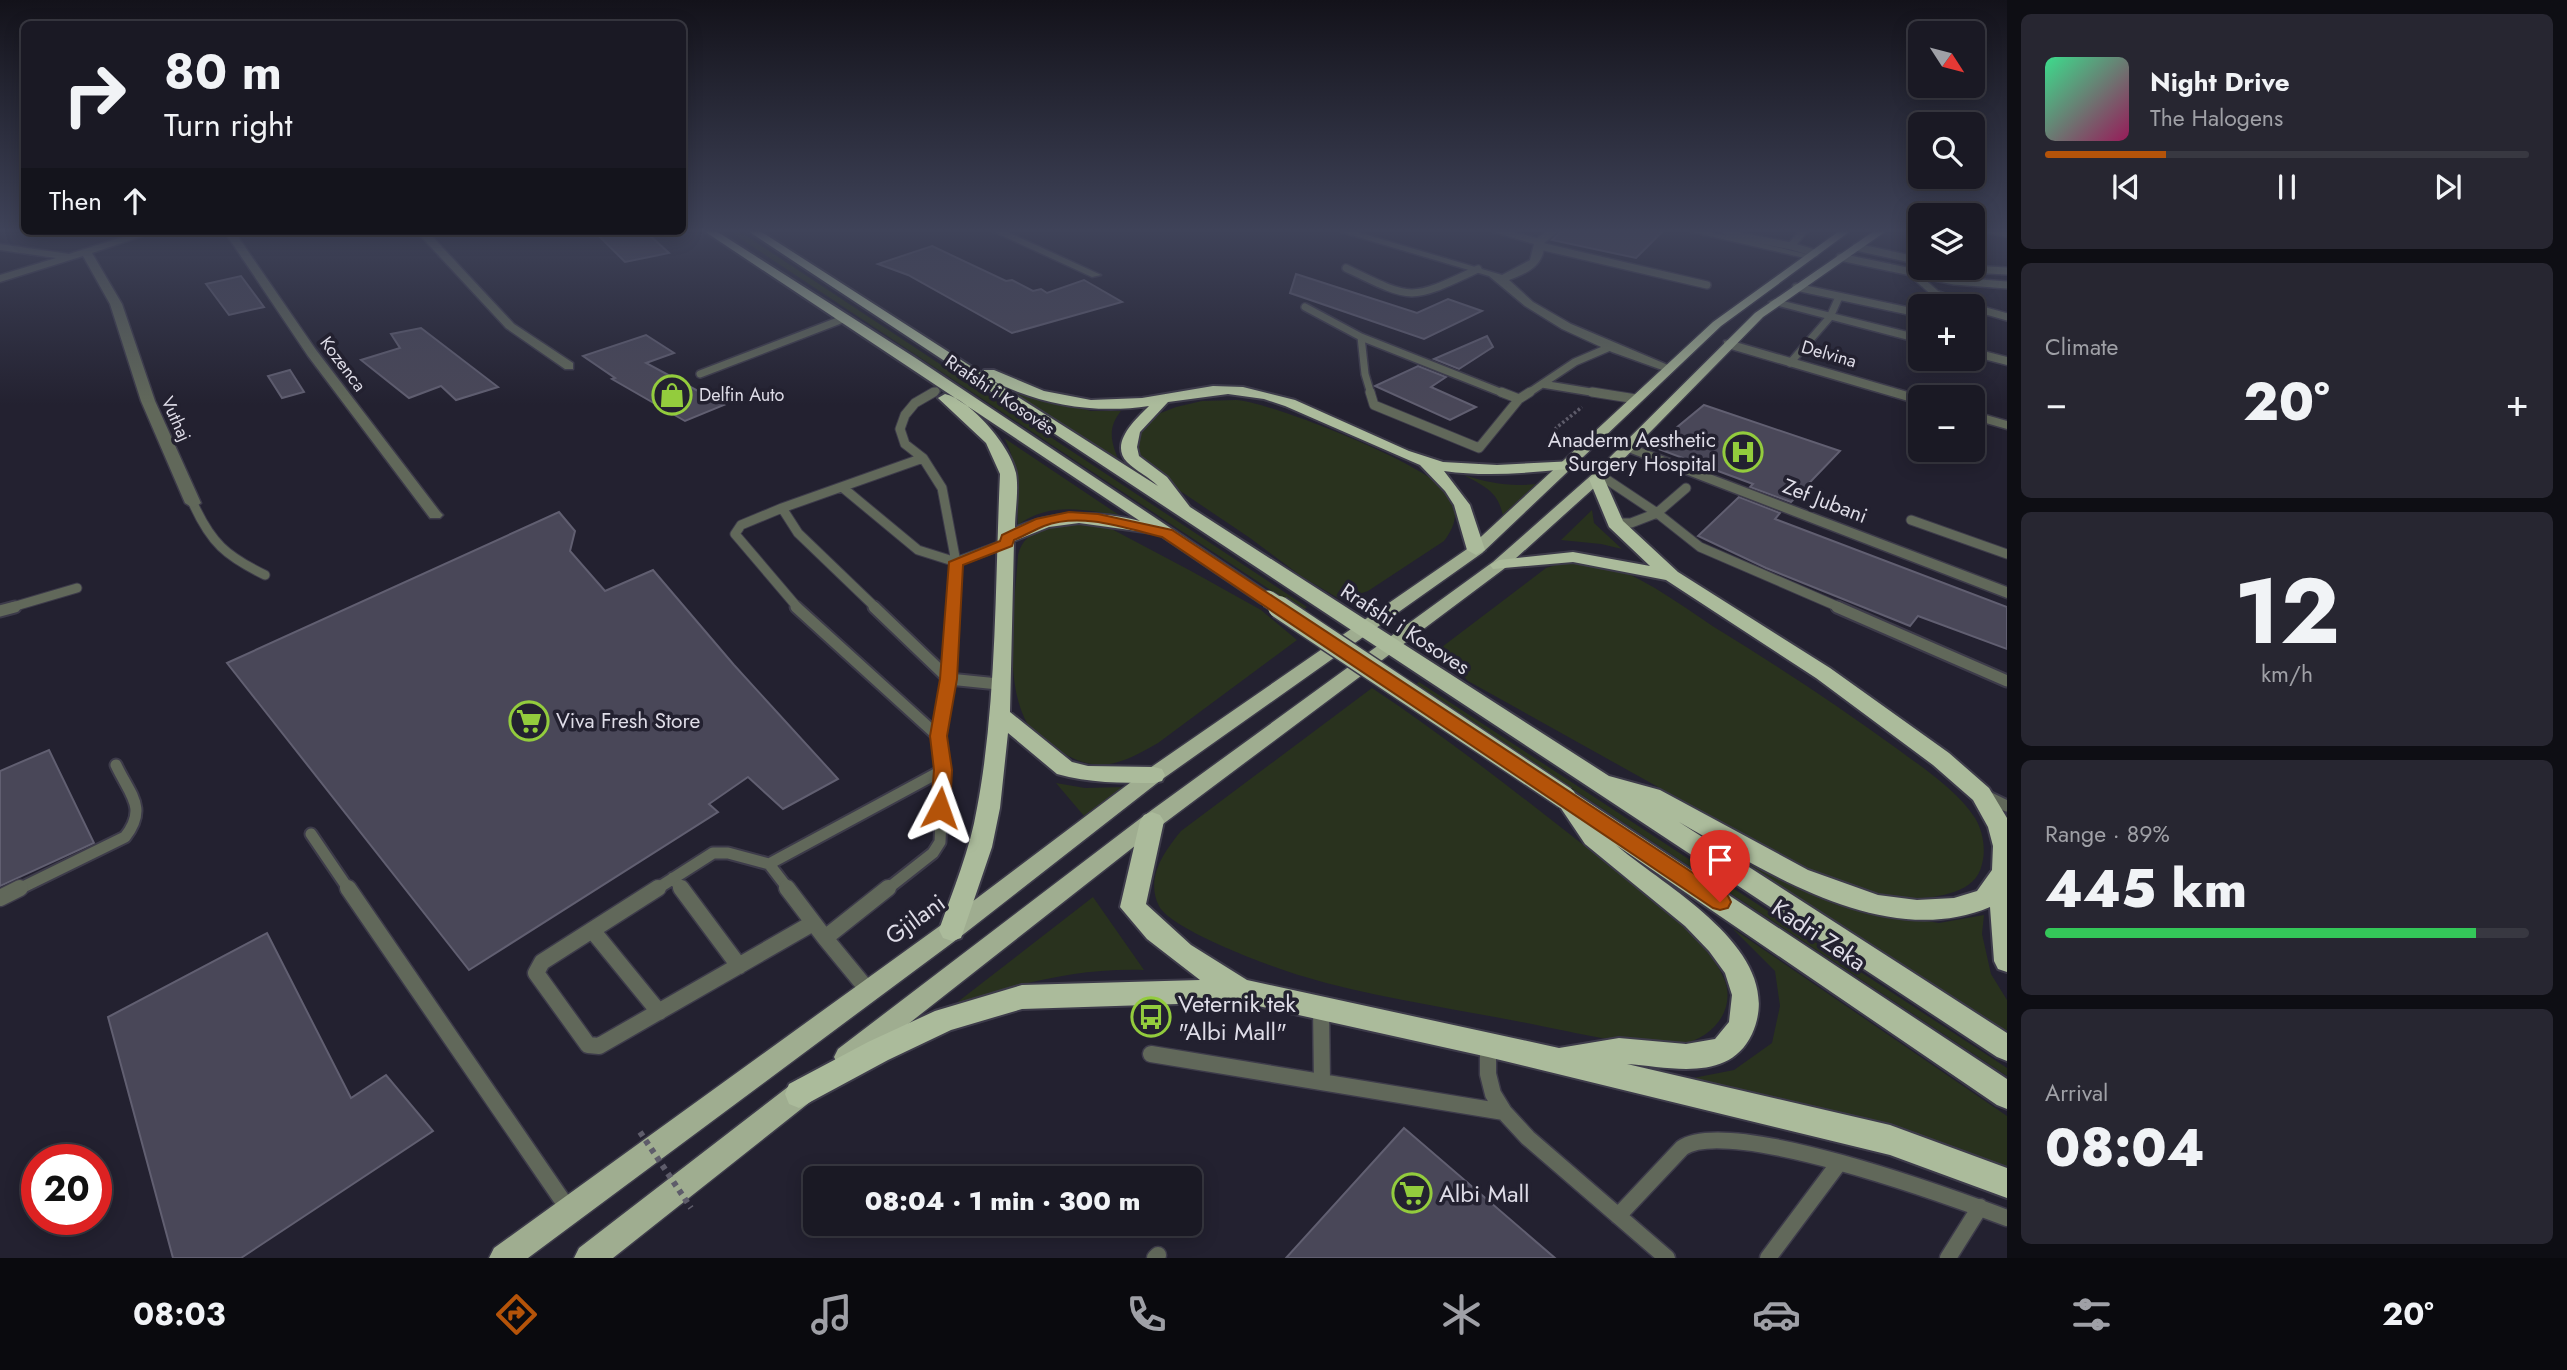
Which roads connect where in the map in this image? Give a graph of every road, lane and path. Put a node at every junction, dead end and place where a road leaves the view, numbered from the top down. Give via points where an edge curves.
1 (107, 288) edge
2 (268, 288) edge
3 (474, 288) edge
4 (795, 288) edge
5 (841, 288) edge
6 (1387, 288) edge
7 (1435, 288) edge
8 (1511, 288) edge
9 (1765, 288) edge
10 (1796, 288) joint
11 (1839, 297) junction
12 (1775, 302) junction
13 (1306, 307) dead end
14 (1908, 311) edge
15 (1985, 311) edge
16 (1830, 317) junction
17 (2007, 317) edge
18 (843, 319) junction
19 (906, 330) junction
20 (865, 334) junction
21 (1908, 336) edge
22 (1361, 337) junction
23 (1728, 344) junction
24 (1610, 347) junction
25 (1985, 355) edge
26 (2007, 360) edge
27 (1790, 363) junction
28 (569, 366) dead end
29 (1669, 368) junction
30 (700, 374) dead end
31 (1542, 384) junction
32 (936, 391) junction
33 (1165, 397) junction
34 (1908, 397) edge
35 (1519, 399) junction
36 (1636, 399) junction
37 (1985, 419) edge
38 (2007, 425) edge
39 (1628, 447) junction
40 (923, 458) junction
41 (1426, 462) junction
42 (1568, 464) junction
43 (1598, 477) junction
44 (842, 487) junction
45 (1686, 488) dead end
46 (193, 503) joint
47 (782, 508) junction
48 (1657, 513) junction
49 (435, 515) dead end
50 (1193, 520) junction
51 (1912, 520) dead end
52 (1615, 523) junction
53 (1167, 533) junction
54 (1007, 541) junction
55 (1476, 550) junction
56 (2007, 554) edge
57 (956, 562) junction
58 (1499, 565) junction
59 (265, 575) dead end
60 (1672, 576) junction
61 (77, 588) dead end
62 (2007, 593) edge
63 (0, 611) edge
64 (1361, 629) junction
65 (1388, 647) junction
66 (949, 679) junction
67 (2007, 681) edge
68 (998, 684) junction
69 (999, 715) junction
70 (939, 736) junction
71 (116, 765) dead end
72 (943, 770) junction
73 (1154, 775) junction
74 (1590, 778) junction
75 (1981, 794) junction
76 (1565, 798) junction
77 (2007, 806) edge
78 (1152, 821) junction
79 (311, 835) dead end
80 (769, 864) junction
81 (2006, 865) edge
82 (673, 878) junction
83 (0, 898) edge
84 (813, 923) junction
85 (592, 930) junction
86 (952, 930) junction
87 (825, 938) junction
88 (2007, 961) edge
89 (739, 966) junction
90 (867, 989) junction
91 (1240, 990) junction
92 (1321, 1006) junction
93 (659, 1012) junction
94 (1488, 1044) junction
95 (2007, 1048) edge
96 (1151, 1054) dead end
97 (1554, 1059) junction
98 (1322, 1082) junction
99 (799, 1094) junction
100 (2007, 1095) edge
101 (1504, 1112) junction
102 (640, 1132) dead end
103 (1839, 1163) junction
104 (2007, 1183) edge
105 (1980, 1207) junction
106 (691, 1208) dead end
107 (569, 1210) junction
108 (1618, 1216) junction
109 (2007, 1218) edge
110 (504, 1258) edge
111 (589, 1258) edge
112 (1667, 1258) edge
113 (1768, 1258) edge
114 (1948, 1258) edge

1 - 46 street, Vuthaj via 148,401
2 - 49 street, Kozenca
3 - 28 street via 510,326
4 - 18 highway, Rrafshi i Kosovës
5 - 19 highway, Rrafshi i Kosovës
6 - 7 lane via 1407,294
8 - 24 street via 1531,306
9 - 29 main road, Gjilani
10 - 11 lane
10 - 12 main road
11 - 14 lane
11 - 16 lane
12 - 16 street
12 - 23 main road
13 - 22 lane
15 - 17 lane
16 - 21 street
16 - 27 lane
18 - 20 highway, Rrafshi i Kosovës
18 - 30 lane
19 - 33 highway via 947,347 1011,385 1043,396 1107,405
19 - 50 highway, Rrafshi i Kosovës
20 - 32 highway via 891,360
20 - 53 highway, Rrafshi i Kosovës
22 - 35 lane
22 - 35 lane via 1374,405 1479,448
23 - 27 street, Delvina
23 - 39 main road
24 - 29 street
24 - 31 lane via 1575,362
25 - 26 street
27 - 34 street, Delvina
29 - 36 main road, Gjilani
31 - 35 lane
31 - 36 lane
32 - 40 lane via 915,403 900,429 905,444
32 - 54 highway via 973,419 1004,458
33 - 41 highway via 1211,390 1263,395
33 - 50 highway via 1133,431 1129,447 1132,458 1173,492
36 - 42 main road, Gjilani
37 - 38 street
39 - 43 main road
39 - 62 street, Zef Jubani
40 - 44 lane
40 - 57 lane via 942,488
41 - 42 highway via 1492,470
41 - 55 highway via 1462,505
42 - 55 main road, Gjilani
43 - 48 lane
43 - 52 highway
43 - 58 main road
44 - 47 lane
44 - 57 lane via 918,550
45 - 48 lane
46 - 59 lane, Vuthaj via 217,547
47 - 66 lane via 798,533
47 - 70 lane via 741,525 735,534 793,604
48 - 52 lane via 1631,523
48 - 67 lane via 1700,547
50 - 64 highway, Rrafshi i Kosoves
51 - 56 lane
52 - 60 highway
53 - 54 highway via 1069,516 1041,522
53 - 76 highway, Rrafshi i Kosovës, bridge
54 - 57 lane
54 - 68 highway
55 - 64 main road, Gjilani
57 - 66 lane
58 - 60 highway via 1573,557
58 - 65 main road
60 - 75 highway via 1823,673
61 - 63 lane
64 - 65 highway, Rrafshi i Kosoves
64 - 73 main road, Gjilani
65 - 74 highway, Rrafshi i Kosoves
65 - 78 main road
66 - 68 lane
66 - 70 lane
68 - 69 highway
69 - 73 highway via 1065,768 1088,774
69 - 86 highway via 986,821
70 - 72 lane
71 - 83 lane via 138,811 125,837
72 - 80 lane
72 - 87 lane via 940,842 933,853
73 - 86 main road, Gjilani
74 - 81 highway via 1654,797 1774,863 1878,904 1928,910 1967,905 1992,893
74 - 95 highway, Kadri Zeka
75 - 77 lane
75 - 81 highway via 2000,825
76 - 97 highway via 1593,838 1658,888 1726,954 1745,985 1747,1002 1740,1031 1720,1051 1696,1057 1625,1051
76 - 100 highway, Kadri Zeka
78 - 91 highway via 1133,907 1154,932 1195,964
78 - 99 main road
79 - 107 lane
80 - 82 lane via 713,853
80 - 84 lane
81 - 88 highway via 2002,920
82 - 85 lane
82 - 89 lane
84 - 87 lane
84 - 89 lane
85 - 93 lane
85 - 93 lane via 542,962 536,973 588,1045 599,1046
86 - 90 main road, Gjilani
87 - 90 lane
89 - 93 lane
90 - 107 main road, Gjilani
91 - 92 highway
91 - 99 highway via 1022,997 945,1020
92 - 94 highway
92 - 98 lane
94 - 97 highway
94 - 101 lane via 1488,1074
96 - 98 lane
97 - 104 highway via 1890,1140
98 - 101 lane
99 - 111 main road
101 - 108 lane
102 - 106 path, bridge
103 - 105 lane
103 - 108 lane via 1732,1139 1704,1138 1686,1144
103 - 113 lane
105 - 109 lane
105 - 114 lane
107 - 110 main road, Gjilani
108 - 112 lane

